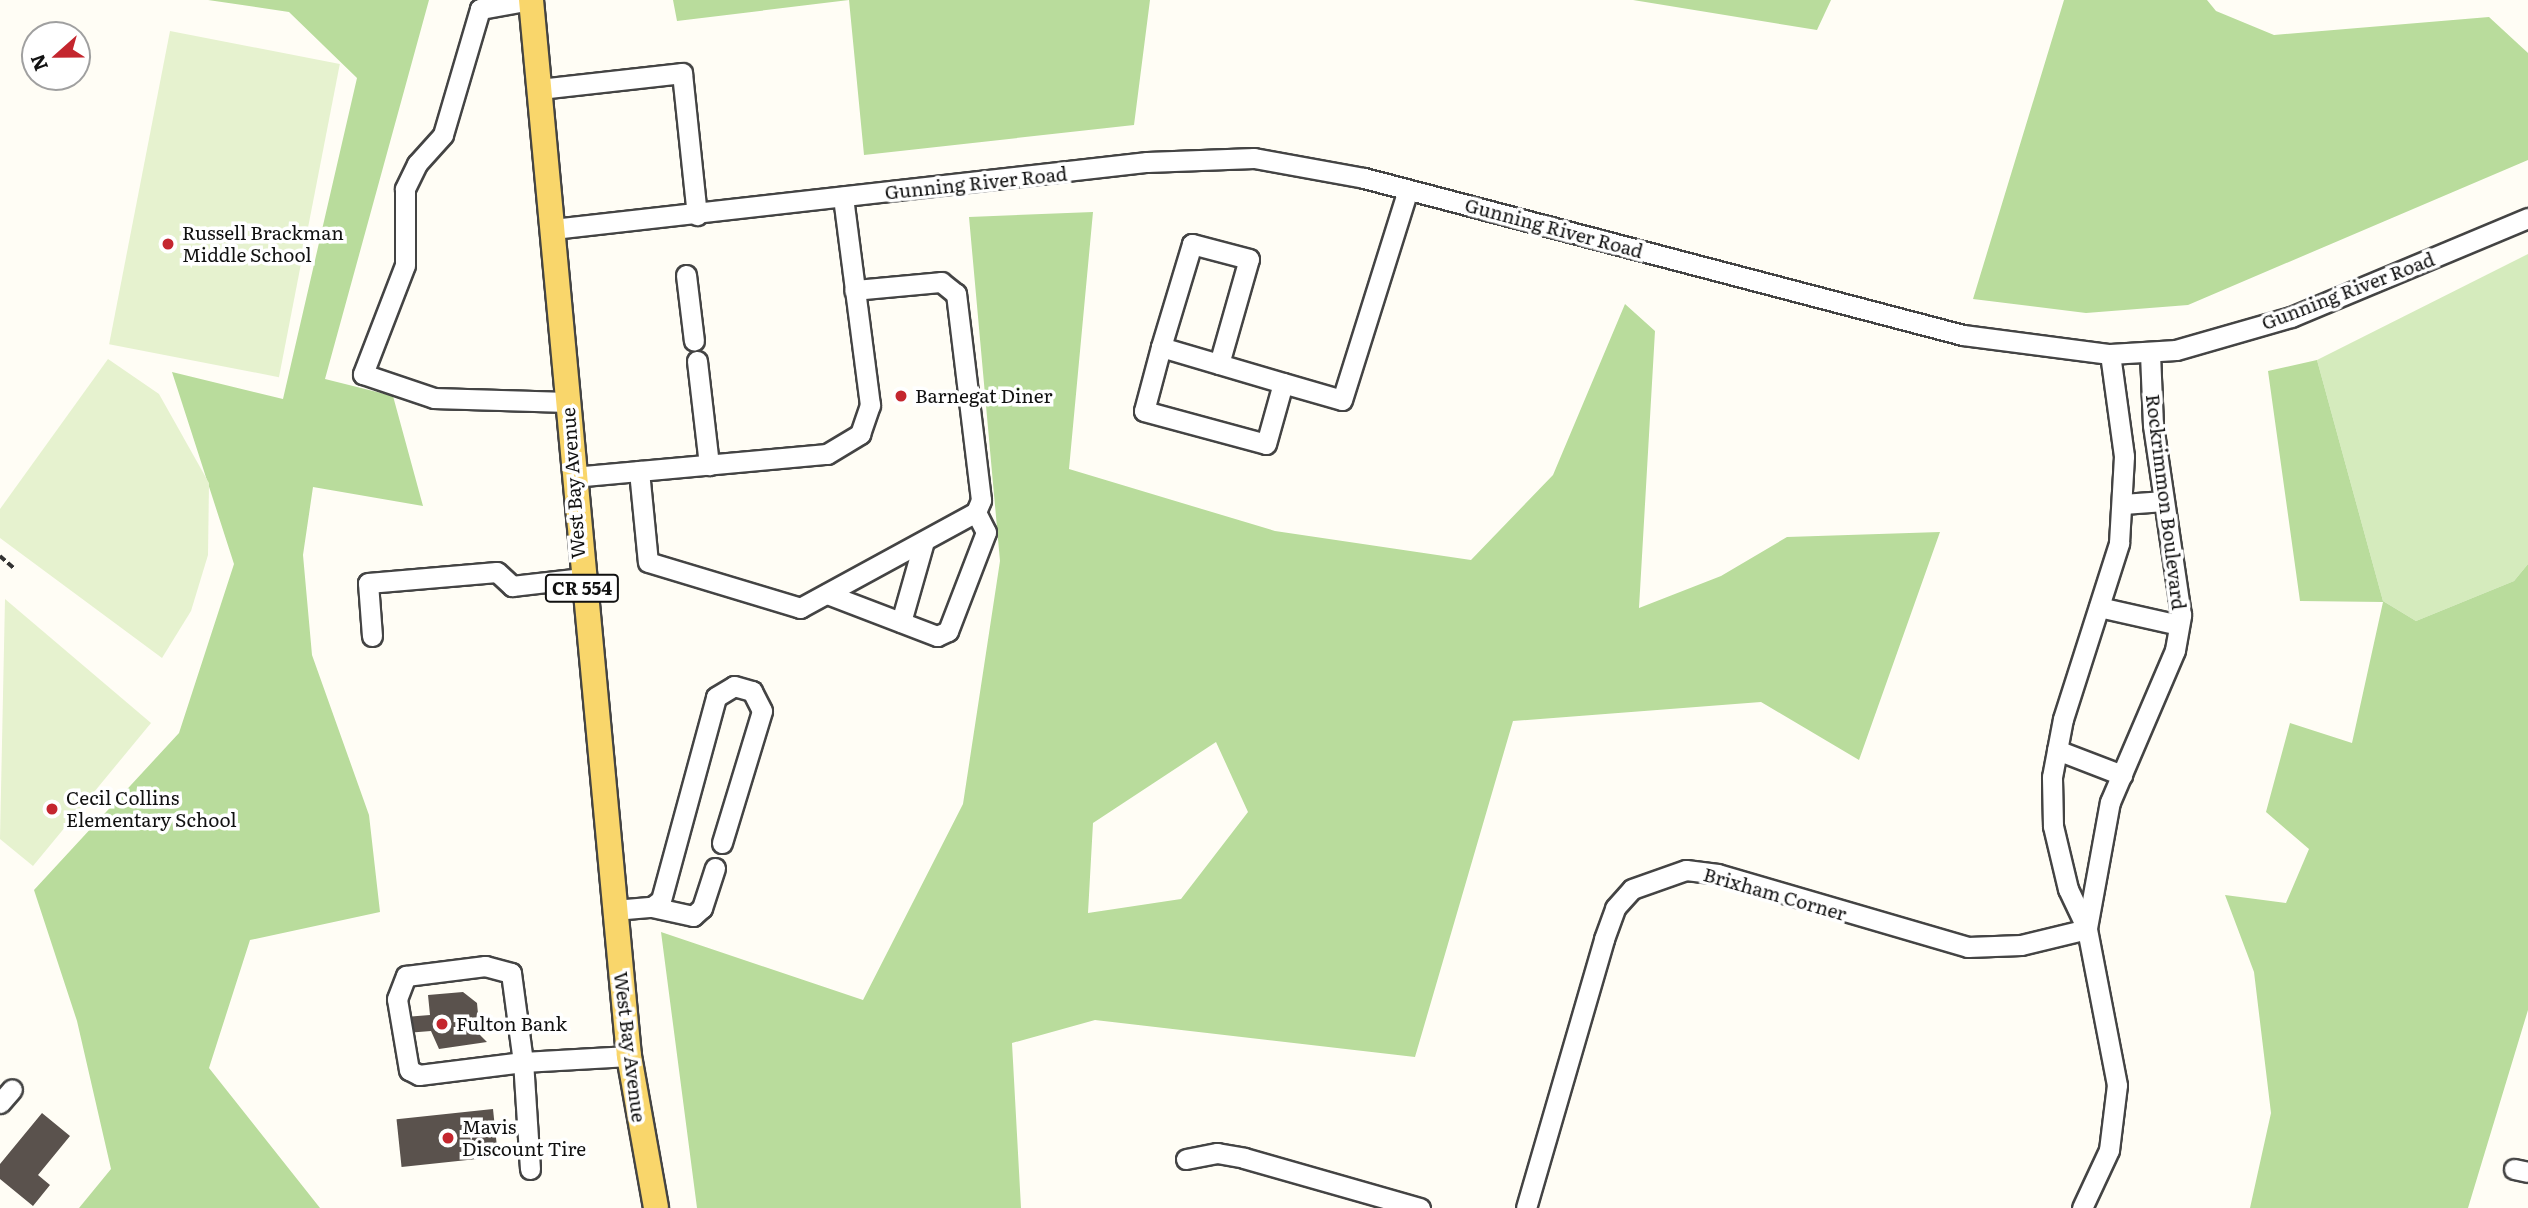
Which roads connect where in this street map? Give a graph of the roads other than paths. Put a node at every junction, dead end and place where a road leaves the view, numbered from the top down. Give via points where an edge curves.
1 (531, 0) edge
2 (540, 89) junction
3 (1408, 190) junction
4 (843, 197) junction
5 (697, 215) junction
6 (2528, 218) edge
7 (554, 229) junction
8 (686, 275) dead end
9 (854, 290) junction
10 (1161, 347) junction
11 (2150, 352) junction
12 (2110, 354) junction
13 (1220, 364) junction
14 (1283, 383) junction
15 (567, 402) junction
16 (709, 465) junction
17 (639, 471) junction
18 (573, 477) junction
19 (2164, 501) junction
20 (2123, 504) junction
21 (976, 512) junction
22 (924, 541) junction
23 (581, 578) junction
24 (827, 594) junction
25 (2099, 607) junction
26 (901, 622) junction
27 (2179, 625) junction
28 (372, 636) dead end
29 (2057, 750) junction
30 (2122, 775) junction
31 (722, 843) dead end
32 (715, 868) dead end
33 (652, 907) junction
34 (614, 910) junction
35 (2087, 929) junction
36 (629, 1056) junction
37 (523, 1062) junction
38 (1186, 1159) dead end
39 (530, 1169) dead end
40 (648, 1173) junction
41 (645, 1208) edge
42 (656, 1208) edge
43 (1420, 1208) edge
44 (1526, 1208) edge
45 (2082, 1208) edge

1 - 2 main road, West Bay Avenue / CR 554
1 - 15 street via 480,9 443,135 417,164 405,189 405,265 363,374 434,398
2 - 5 street via 682,73
2 - 7 main road, West Bay Avenue / CR 554
3 - 4 street, Gunning River Road via 1284,161 1211,157
3 - 12 street, Gunning River Road via 1963,335
3 - 14 street via 1342,400
4 - 5 street, Gunning River Road
4 - 9 street
5 - 7 street, Gunning River Road
6 - 11 street, Gunning River Road via 2291,317
7 - 15 main road, West Bay Avenue / CR 554
8 - 16 street
9 - 16 street via 870,405 859,434 827,454
9 - 21 street via 941,282 957,294 981,500
10 - 13 street
10 - 13 street via 1192,244 1249,259
10 - 14 street via 1144,411 1266,444
11 - 12 street, Gunning River Road
11 - 19 street, Rockrimmon Boulevard
12 - 20 street, Rockrimmon Boulevard via 2124,457
13 - 14 street
15 - 18 main road, West Bay Avenue / CR 554
16 - 17 street
17 - 18 street
17 - 24 street via 648,562 800,608
18 - 23 main road, West Bay Avenue / CR 554
19 - 20 street
19 - 27 street, Rockrimmon Boulevard
20 - 25 street, Rockrimmon Boulevard
21 - 22 street
21 - 26 street via 986,532 948,631 937,636
22 - 24 street
22 - 26 street
23 - 28 street via 512,586 497,572 368,583
23 - 34 main road, West Bay Avenue / CR 554
24 - 26 street
25 - 27 street
25 - 29 street, Rockrimmon Boulevard
27 - 30 street, Rockrimmon Boulevard via 2175,650
29 - 30 street
29 - 35 street, Rockrimmon Boulevard via 2053,826 2068,889
30 - 35 street, Rockrimmon Boulevard via 2095,858
31 - 33 street via 762,710 752,691 734,686 716,697 664,890
32 - 33 street via 702,908 693,916
33 - 34 street
34 - 36 main road, West Bay Avenue / CR 554
35 - 44 street, Brixham Corner via 2021,944 1968,947 1718,874 1686,870 1632,889 1615,908 1604,939
35 - 45 street, Rockrimmon Boulevard via 2117,1085 2109,1150
36 - 37 street
36 - 40 main road, West Bay Avenue / CR 554
37 - 37 street via 516,983 504,969 406,976 397,999 402,1058 419,1075
37 - 39 street
38 - 43 street via 1217,1153 1244,1158
40 - 41 main road, West Bay Avenue / CR 554
40 - 42 main road, West Bay Avenue / CR 554

